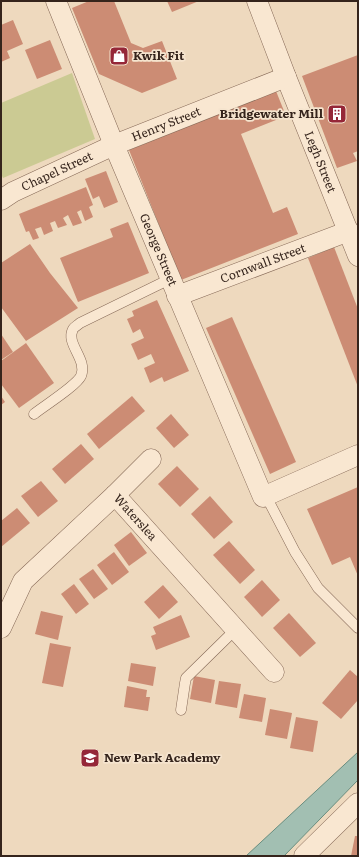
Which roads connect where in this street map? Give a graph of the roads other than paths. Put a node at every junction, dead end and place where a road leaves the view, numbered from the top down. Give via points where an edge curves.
1 (56, 1) edge
2 (257, 1) edge
3 (286, 77) junction
4 (114, 145) junction
5 (1, 200) edge
6 (349, 232) junction
7 (358, 256) edge
8 (174, 288) junction
9 (34, 414) dead end
10 (358, 455) edge
11 (151, 459) dead end
12 (115, 495) junction
13 (264, 497) junction
14 (1, 628) edge
15 (358, 628) edge
16 (236, 629) junction
17 (274, 672) dead end
18 (181, 710) dead end
19 (358, 803) edge
20 (304, 856) edge

1 - 4 street, George Street
2 - 3 street, Legh Street
3 - 4 street, Henry Street
3 - 6 street, Legh Street
4 - 5 street, Chapel Street
4 - 8 street, George Street
6 - 7 street, Legh Street
6 - 8 street, Cornwall Street
8 - 9 lane via 80,323 73,328 73,344 82,363 80,378
8 - 13 street, George Street
10 - 13 street
11 - 12 street
12 - 14 street, Waterslea via 23,581
12 - 16 street, Waterslea
13 - 15 lane via 318,588
16 - 17 street, Waterslea
16 - 18 lane via 186,678
19 - 20 street

